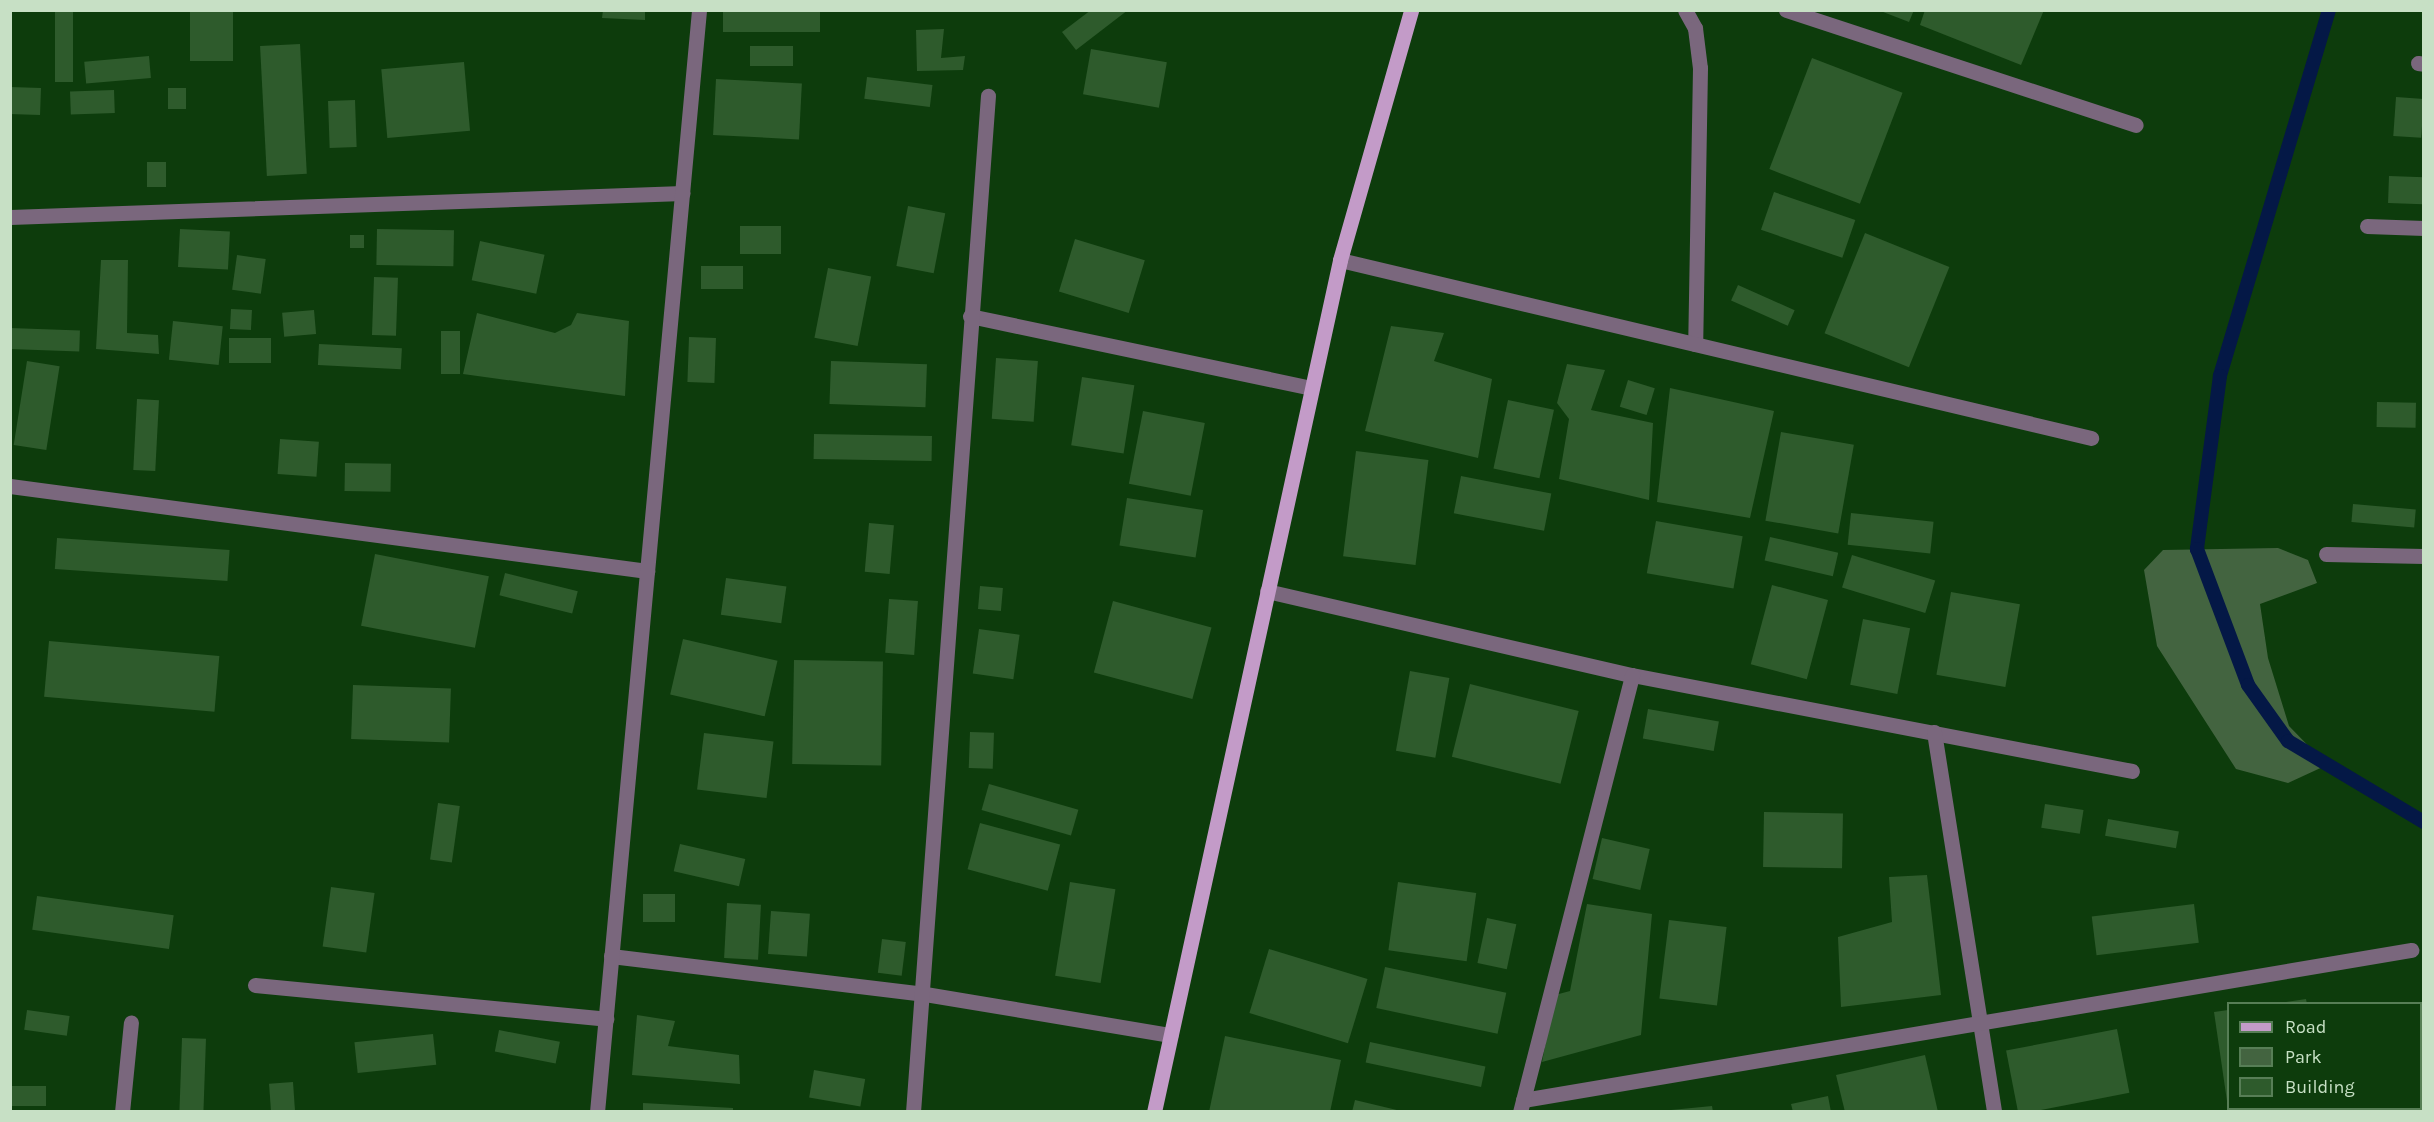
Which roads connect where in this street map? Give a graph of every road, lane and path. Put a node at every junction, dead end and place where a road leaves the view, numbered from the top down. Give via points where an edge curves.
1 (699, 10) edge
2 (1411, 10) edge
3 (1685, 10) edge
4 (1786, 10) edge
5 (988, 96) dead end
6 (2136, 125) dead end
7 (683, 193) junction
8 (10, 216) edge
9 (2367, 226) dead end
10 (2424, 228) edge
11 (1340, 260) junction
12 (970, 316) junction
13 (1695, 344) junction
14 (1312, 388) junction
15 (2091, 438) dead end
16 (10, 486) edge
17 (2326, 554) dead end
18 (2424, 556) edge
19 (647, 571) junction
20 (1267, 591) junction
21 (1632, 675) junction
22 (1934, 732) junction
23 (2132, 771) dead end
24 (2410, 951) dead end
25 (611, 956) junction
26 (255, 985) dead end
27 (925, 994) junction
28 (606, 1019) junction
29 (131, 1022) dead end
30 (1980, 1027) junction
31 (1171, 1035) junction
32 (1522, 1106) edge
33 (122, 1112) edge
34 (597, 1112) edge
35 (913, 1112) edge
36 (1154, 1112) edge
37 (1994, 1112) edge

1 - 7 street
2 - 11 main road
3 - 13 street via 1695,28 1700,68
4 - 6 street
5 - 12 street
7 - 8 street
7 - 19 street
9 - 10 street
11 - 13 street
11 - 14 main road
12 - 14 street
12 - 27 street
13 - 15 street
14 - 20 main road
16 - 19 street
17 - 18 street
19 - 25 street
20 - 21 street
20 - 31 main road
21 - 22 street
21 - 32 street
22 - 23 street
22 - 30 street
24 - 30 street
25 - 27 street
25 - 28 street
26 - 28 street
27 - 31 street
27 - 35 street
28 - 34 street
29 - 33 street
30 - 32 street
30 - 37 street
31 - 36 main road

